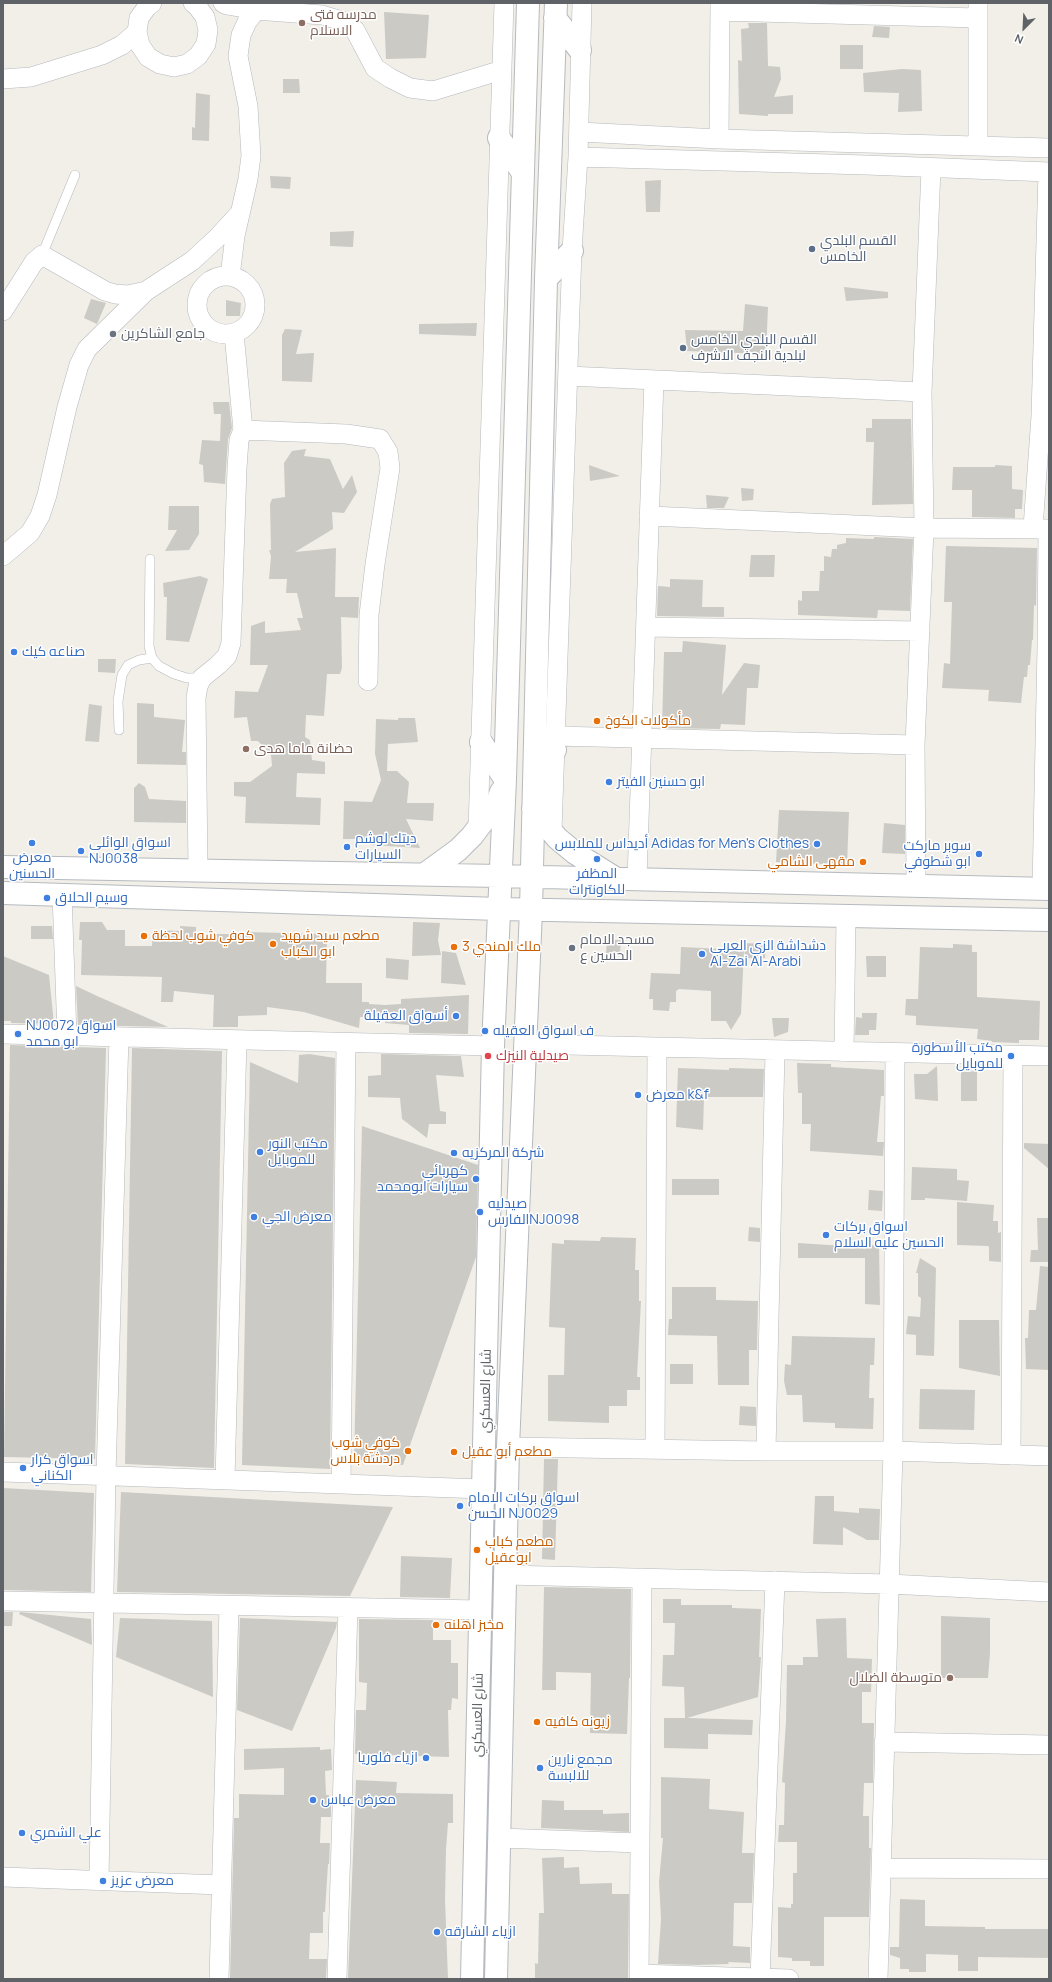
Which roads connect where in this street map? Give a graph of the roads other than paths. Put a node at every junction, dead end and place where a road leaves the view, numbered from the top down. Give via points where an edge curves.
1 (152, 3) edge
2 (222, 3) edge
3 (504, 3) edge
4 (528, 3) edge
5 (582, 3) edge
6 (200, 6) edge
7 (720, 7) edge
8 (256, 10) junction
9 (556, 10) edge
10 (978, 11) edge
11 (137, 32) junction
12 (580, 50) junction
13 (502, 70) junction
14 (3, 78) edge
15 (579, 132) junction
16 (499, 138) junction
17 (719, 139) junction
18 (978, 146) junction
19 (1049, 148) edge
20 (578, 156) junction
21 (931, 168) junction
22 (1048, 172) edge
23 (523, 173) junction
24 (75, 175) dead end
25 (240, 213) junction
26 (572, 251) junction
27 (42, 255) junction
28 (230, 276) junction
29 (546, 279) junction
30 (1047, 290) edge
31 (146, 291) junction
32 (3, 312) edge
33 (234, 333) junction
34 (568, 376) junction
35 (654, 380) junction
36 (922, 392) junction
37 (1045, 416) edge
38 (243, 430) junction
39 (649, 516) junction
40 (924, 528) junction
41 (1043, 529) edge
42 (3, 556) edge
43 (150, 559) dead end
44 (646, 627) junction
45 (920, 631) junction
46 (1048, 647) edge
47 (152, 658) junction
48 (202, 678) junction
49 (368, 681) dead end
50 (119, 730) dead end
51 (642, 738) junction
52 (481, 742) junction
53 (555, 743) junction
54 (915, 745) junction
55 (1047, 755) edge
56 (504, 782) junction
57 (534, 785) junction
58 (533, 809) junction
59 (478, 829) junction
60 (552, 832) junction
61 (3, 867) edge
62 (198, 871) junction
63 (425, 874) junction
64 (500, 876) junction
65 (532, 877) junction
66 (616, 879) junction
67 (637, 879) junction
68 (916, 885) junction
69 (1045, 889) edge
70 (3, 893) edge
71 (62, 894) junction
72 (499, 909) junction
73 (531, 910) junction
74 (846, 917) junction
75 (1049, 920) edge
76 (3, 1034) edge
77 (66, 1036) junction
78 (119, 1037) junction
79 (237, 1040) junction
80 (346, 1043) junction
81 (524, 1044) junction
82 (493, 1046) junction
83 (657, 1048) junction
84 (775, 1051) junction
85 (844, 1052) junction
86 (895, 1053) junction
87 (1013, 1056) junction
88 (1049, 1056) edge
89 (508, 1447) junction
90 (655, 1450) junction
91 (766, 1451) junction
92 (893, 1451) junction
93 (1011, 1455) junction
94 (1049, 1456) edge
95 (3, 1472) edge
96 (106, 1475) junction
97 (225, 1479) junction
98 (341, 1483) junction
99 (483, 1488) junction
100 (505, 1575) junction
101 (642, 1578) junction
102 (775, 1581) junction
103 (889, 1584) junction
104 (1049, 1592) edge
105 (3, 1601) edge
106 (105, 1603) junction
107 (230, 1606) junction
108 (348, 1607) junction
109 (480, 1610) junction
110 (884, 1742) junction
111 (1049, 1745) edge
112 (499, 1838) junction
113 (640, 1843) junction
114 (881, 1868) junction
115 (1049, 1869) edge
116 (474, 1871) junction
117 (498, 1875) junction
118 (3, 1877) edge
119 (99, 1881) junction
120 (222, 1885) junction
121 (473, 1913) junction
122 (497, 1914) junction
123 (640, 1977) edge
124 (760, 1978) edge
125 (219, 1979) edge
126 (337, 1979) edge
127 (472, 1979) edge
128 (496, 1979) edge
129 (788, 1979) edge
130 (878, 1979) edge

1 - 11 street via 139,18
2 - 8 street
3 - 13 street
4 - 23 main road, شارع العسكري
5 - 12 street
6 - 11 street via 208,30 206,44 198,56 187,64 174,67 160,64 148,57 140,45
7 - 10 street
7 - 17 street
8 - 13 street via 322,15 342,21 355,30 375,68 410,88 433,91
8 - 25 street via 246,22 238,56 248,106 251,156
9 - 12 main road
9 - 29 main road, شارع العسكري
10 - 18 street
11 - 14 street via 102,55 31,77
12 - 15 street
13 - 16 street
15 - 17 street
15 - 20 street
16 - 23 main road
16 - 52 street
17 - 18 street
18 - 19 street
20 - 21 street
20 - 26 street
21 - 22 street
21 - 36 street
22 - 30 street
23 - 56 main road, شارع العسكري
24 - 27 lane
25 - 28 street
25 - 31 street via 192,261
26 - 29 main road
26 - 34 street
27 - 31 street via 105,291 128,295
27 - 32 street via 34,262
28 - 33 street via 241,280 250,288 255,309 244,328
28 - 33 street via 219,277 209,282 202,290 198,312 203,322 212,330 222,334
29 - 57 main road, شارع العسكري
30 - 37 street
31 - 42 street via 86,349 69,400 40,516 30,533
33 - 38 street
34 - 35 street
34 - 53 street
35 - 36 street
35 - 39 street
36 - 40 street
37 - 41 street
38 - 48 street via 239,440 237,468 231,643 227,656
38 - 49 street via 346,434 380,439 388,452 390,468 370,615
39 - 40 street
39 - 44 street
40 - 41 street
40 - 45 street
41 - 46 street
43 - 47 lane via 149,646
44 - 45 street
44 - 51 street
45 - 54 street
46 - 55 street
47 - 48 lane via 159,666 174,674 187,678
47 - 50 lane via 128,665 122,675 118,701
48 - 62 street via 196,698
51 - 53 street
51 - 54 street
51 - 67 street
52 - 56 main road
52 - 59 street
53 - 57 main road
53 - 60 street
54 - 68 street
55 - 69 street
56 - 59 main road via 497,803
56 - 64 main road, شارع العسكري
57 - 58 main road, شارع العسكري
58 - 60 main road
58 - 65 main road, شارع العسكري
59 - 63 main road via 458,850
60 - 66 main road via 576,854
61 - 62 main road
62 - 63 main road
63 - 64 main road
64 - 65 main road
64 - 72 main road, شارع العسكري
65 - 66 main road
65 - 73 main road, شارع العسكري
66 - 67 main road
67 - 68 main road
68 - 69 main road
70 - 71 main road
71 - 72 main road
71 - 77 street
72 - 73 main road
72 - 82 main road, شارع العسكري
73 - 74 main road
73 - 81 main road, شارع العسكري
74 - 75 main road
74 - 85 street
76 - 77 street
77 - 78 street
78 - 79 street
78 - 96 street
79 - 80 street
79 - 97 street
80 - 82 street
80 - 98 street
81 - 83 street
81 - 89 main road, شارع العسكري
82 - 99 main road, شارع العسكري
83 - 84 street
83 - 90 street
84 - 85 street
84 - 91 street
85 - 86 street
86 - 87 street
86 - 92 street
87 - 88 street
87 - 93 street
89 - 90 street
89 - 100 main road, شارع العسكري
90 - 91 street
91 - 92 street
92 - 93 street
92 - 103 street
93 - 94 street
95 - 96 street
96 - 97 street
96 - 106 street
97 - 98 street
98 - 99 street
99 - 109 main road, شارع العسكري
100 - 101 street
100 - 112 main road, شارع العسكري
101 - 102 street
101 - 113 street
102 - 103 street
102 - 124 street
103 - 104 street
103 - 110 street
105 - 106 street
106 - 107 street
106 - 119 street
107 - 108 street
107 - 120 street
108 - 109 street
108 - 126 street
109 - 116 main road, شارع العسكري
110 - 111 street
110 - 114 street
112 - 113 street
112 - 117 main road, شارع العسكري
113 - 123 street
114 - 115 street
114 - 130 street
116 - 117 main road via 489,1879
116 - 121 main road, شارع العسكري
117 - 122 main road, شارع العسكري
118 - 119 street
119 - 120 street
120 - 125 street
121 - 122 main road via 488,1909
121 - 127 main road, شارع العسكري
122 - 128 main road, شارع العسكري
123 - 124 street
124 - 129 street

